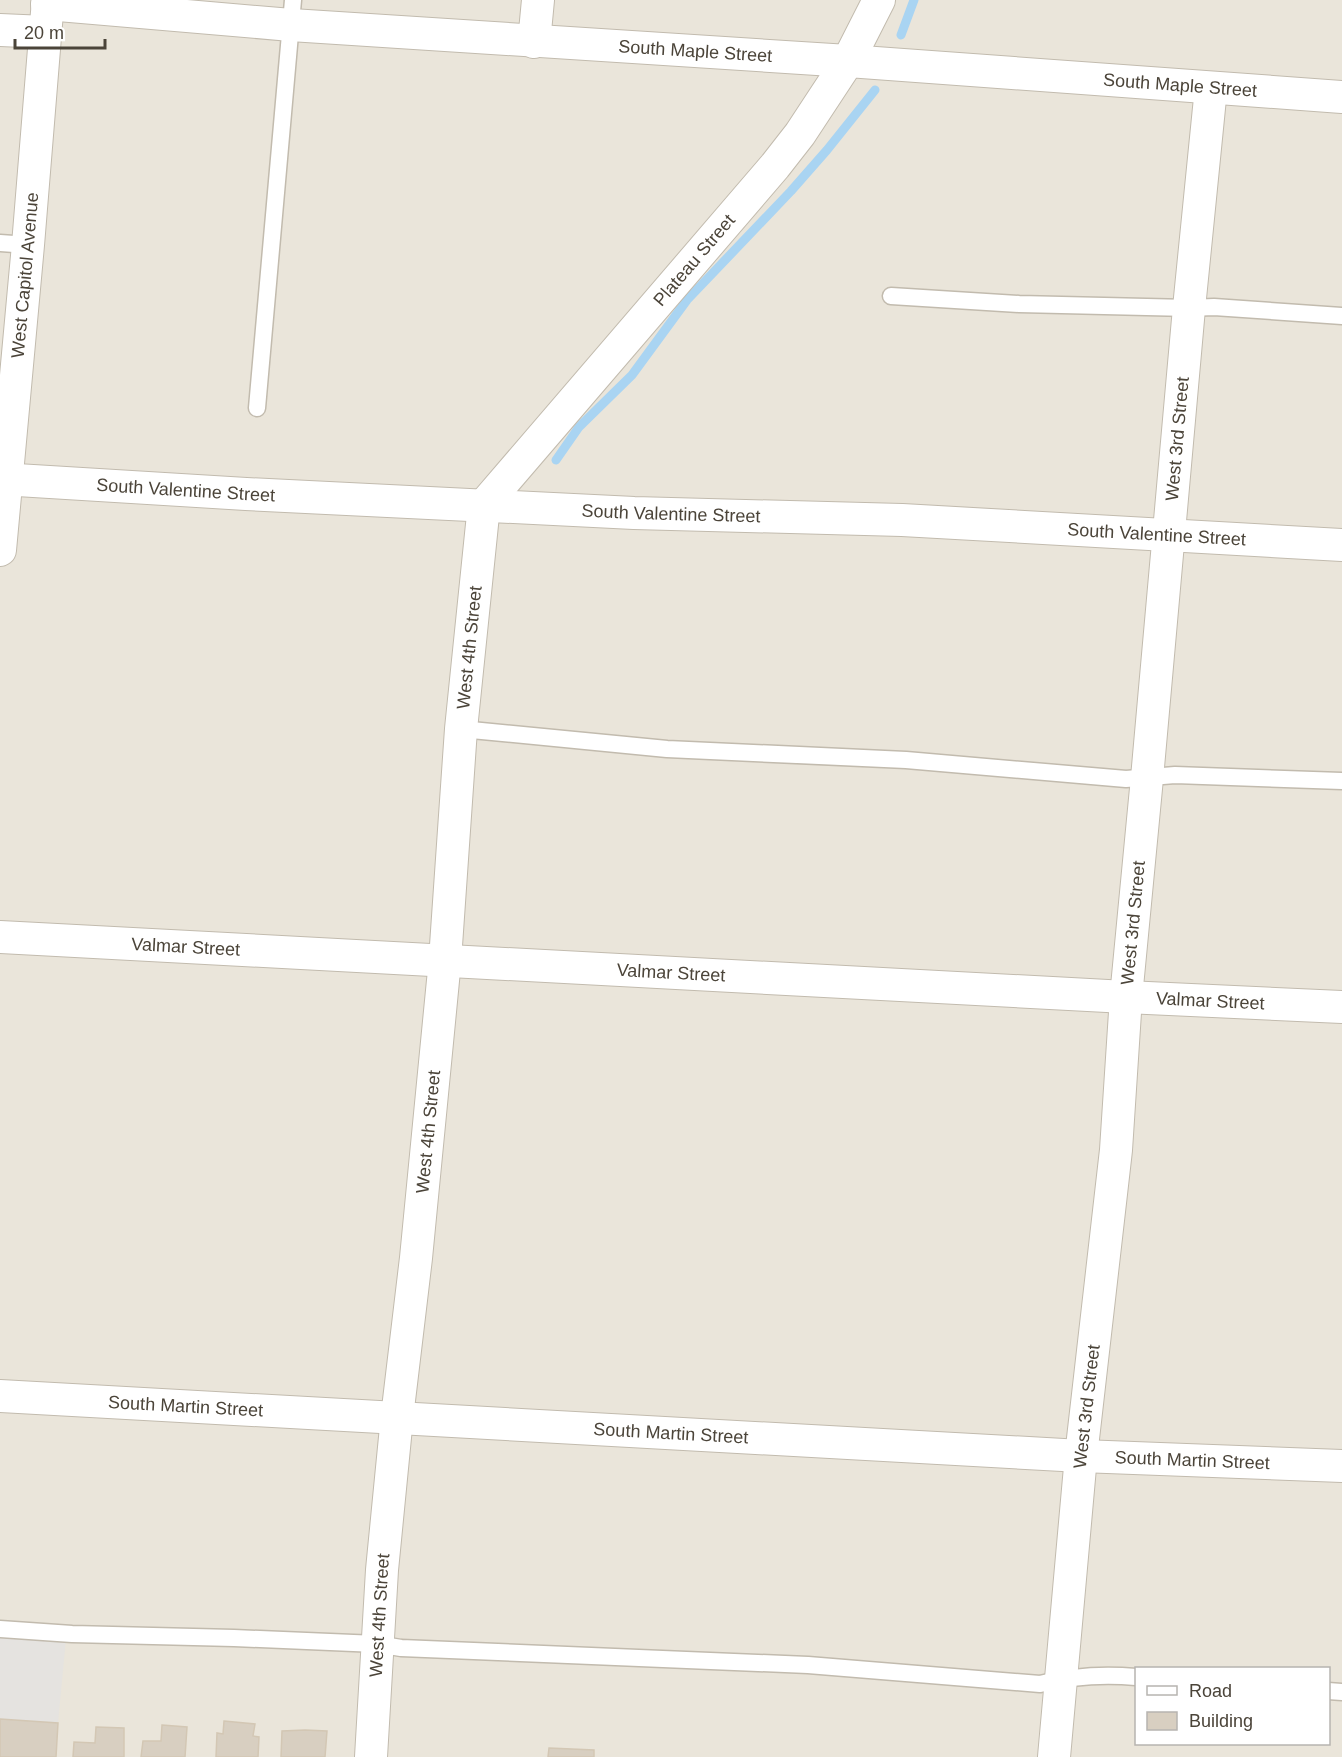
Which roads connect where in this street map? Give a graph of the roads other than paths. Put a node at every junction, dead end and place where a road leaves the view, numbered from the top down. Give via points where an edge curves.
1 (538, 0) edge
2 (879, 0) edge
3 (47, 12) edge
4 (292, 13) edge
5 (0, 30) edge
6 (534, 42) junction
7 (848, 61) junction
8 (1211, 88) junction
9 (1342, 97) edge
10 (14, 244) edge
11 (891, 296) dead end
12 (1189, 308) junction
13 (1342, 316) edge
14 (257, 408) dead end
15 (3, 479) edge
16 (484, 505) junction
17 (1168, 535) junction
18 (1342, 545) edge
19 (0, 550) edge
20 (461, 729) junction
21 (1147, 778) junction
22 (1342, 781) edge
23 (0, 937) edge
24 (445, 960) junction
25 (1126, 998) junction
26 (1342, 1007) edge
27 (0, 1396) edge
28 (397, 1417) junction
29 (1081, 1456) junction
30 (1342, 1466) edge
31 (0, 1629) edge
32 (377, 1644) junction
33 (1135, 1677) edge
34 (1061, 1678) junction
35 (371, 1757) edge
36 (1054, 1757) edge

1 - 6 street
2 - 7 street, Plateau Street
3 - 4 street, South Maple Street
3 - 5 street, South Maple Street
3 - 10 street, West Capitol Avenue
4 - 6 street, South Maple Street
4 - 14 lane
6 - 7 street, South Maple Street
7 - 8 street, South Maple Street
7 - 16 street, Plateau Street via 775,166
8 - 9 street, South Maple Street
8 - 12 street, West 3rd Street
10 - 15 street, West Capitol Avenue
11 - 12 lane
12 - 13 lane
12 - 17 street, West 3rd Street
15 - 16 street, South Valentine Street
15 - 19 street, West Capitol Avenue
16 - 17 street, South Valentine Street via 902,520
16 - 20 street, West 4th Street
17 - 18 street, South Valentine Street
17 - 21 street, West 3rd Street
20 - 21 lane via 667,749 906,760
20 - 24 street, West 4th Street
21 - 22 lane via 1175,775
21 - 25 street, West 3rd Street
23 - 24 street, Valmar Street
24 - 25 street, Valmar Street
24 - 28 street, West 4th Street
25 - 26 street, Valmar Street
25 - 29 street, West 3rd Street via 1116,1150
27 - 28 street, South Martin Street
28 - 29 street, South Martin Street
28 - 32 street, West 4th Street
29 - 30 street, South Martin Street
29 - 34 street, West 3rd Street
31 - 32 lane
32 - 34 lane via 808,1665 1040,1684
32 - 35 street, West 4th Street
33 - 34 lane via 1101,1674
34 - 36 street, West 3rd Street

